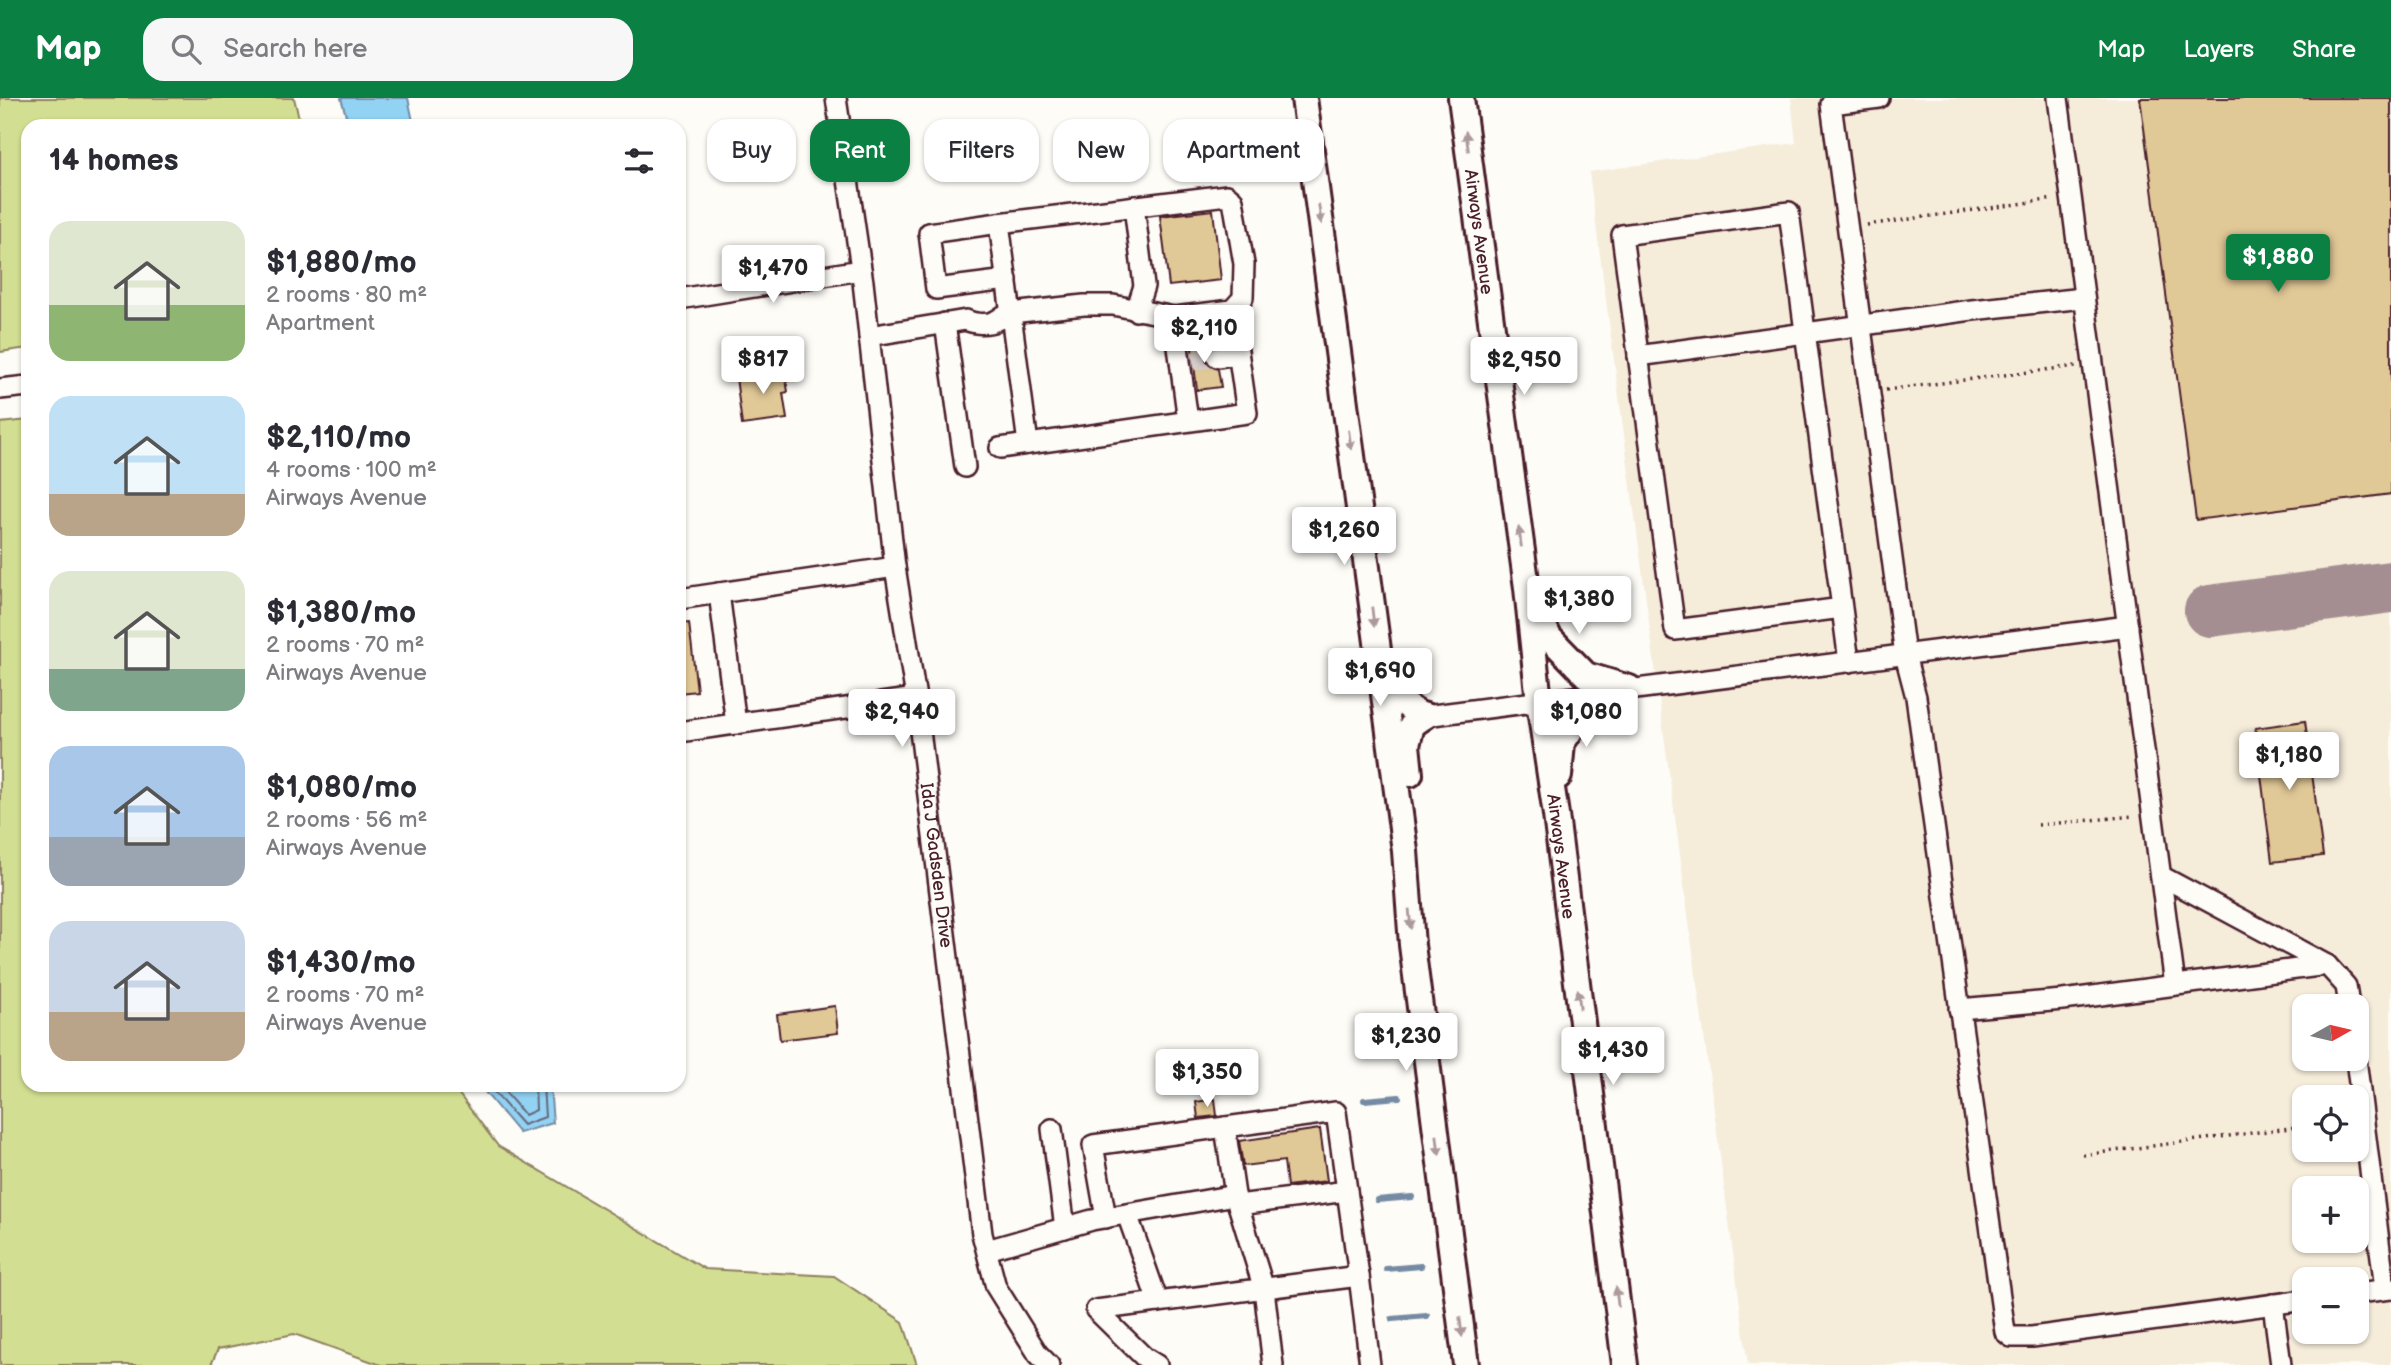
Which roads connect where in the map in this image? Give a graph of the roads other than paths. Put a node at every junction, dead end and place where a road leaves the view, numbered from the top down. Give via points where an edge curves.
1 (836, 98) edge
2 (1304, 98) edge
3 (1461, 98) edge
4 (1879, 98) edge
5 (2057, 98) edge
6 (1134, 206) junction
7 (999, 223) junction
8 (861, 271) junction
9 (1007, 280) junction
10 (686, 298) edge
11 (2084, 298) junction
12 (1232, 310) junction
13 (1136, 311) junction
14 (1008, 314) junction
15 (1174, 317) junction
16 (945, 323) junction
17 (1861, 326) junction
18 (1805, 334) junction
19 (869, 336) junction
20 (1238, 354) junction
21 (1638, 356) junction
22 (1217, 357) tunnel mouth
23 (21, 387) edge
24 (0, 389) edge
25 (1188, 421) junction
26 (1028, 444) junction
27 (1000, 448) dead end
28 (965, 467) dead end
29 (895, 567) junction
30 (1527, 588) junction
31 (719, 593) junction
32 (686, 598) edge
33 (1842, 608) junction
34 (2128, 626) junction
35 (1378, 653) junction
36 (1905, 655) junction
37 (1849, 662) junction
38 (1629, 688) junction
39 (916, 698) junction
40 (1539, 702) junction
41 (1425, 716) junction
42 (736, 724) junction
43 (686, 731) edge
44 (1556, 815) junction
45 (1405, 851) junction
46 (2161, 876) junction
47 (2327, 965) junction
48 (2175, 985) junction
49 (2347, 994) edge
50 (1959, 1009) junction
51 (2358, 1071) edge
52 (1225, 1127) junction
53 (1052, 1129) dead end
54 (1347, 1191) junction
55 (1236, 1200) junction
56 (1127, 1214) junction
57 (1106, 1218) junction
58 (1065, 1228) junction
59 (987, 1250) junction
60 (1359, 1276) junction
61 (1264, 1289) junction
62 (2388, 1289) edge
63 (2369, 1291) edge
64 (1158, 1302) junction
65 (2292, 1302) edge
66 (2273, 1304) junction
67 (1049, 1365) edge
68 (1157, 1365) edge
69 (1272, 1365) edge
70 (1370, 1365) edge
71 (1466, 1365) edge
72 (1625, 1365) edge
73 (2281, 1365) edge

1 - 8 street, Ida J Gadsden Drive
2 -> 35 main road
30 -> 3 main road, Airways Avenue
4 - 17 street via 1831,104
5 - 11 street
6 - 7 street
6 - 12 street via 1227,195 1233,200 1244,264 1243,298
6 - 13 street via 1144,286
7 - 9 street
7 - 9 street via 929,233 936,289
8 - 10 street
8 - 19 street, Ida J Gadsden Drive
9 - 14 street
11 - 17 street
11 - 34 street
12 - 15 street
12 - 20 street
13 - 14 street via 1113,304
13 - 15 street
14 - 16 street via 993,309
14 - 26 street
15 - 25 street via 1186,362
16 - 19 street
16 - 28 street
17 - 18 street
17 - 36 street
18 - 21 street
18 - 21 street via 1789,212 1622,235
18 - 33 street
19 - 29 street, Ida J Gadsden Drive
20 - 22 street
20 - 25 street via 1247,413
21 - 33 street via 1675,630
23 - 24 street
25 - 26 street
26 - 27 street
29 - 31 street
29 - 39 street, Ida J Gadsden Drive
30 - 38 main road via 1549,637 1586,675
30 - 40 main road, Airways Avenue
31 - 32 street
31 - 42 street
33 - 37 street
34 - 36 street
34 - 46 street
35 - 41 main road via 1400,699 1414,713
35 - 45 main road
36 - 37 street
36 - 50 street via 1916,697
37 - 38 street
38 - 40 street
38 - 44 main road via 1580,716 1562,743
39 - 42 street
39 - 59 street, Ida J Gadsden Drive
40 - 41 street
40 - 44 main road, Airways Avenue
41 - 45 main road via 1412,725 1407,745 1413,803
42 - 43 street
72 -> 44 main road, Airways Avenue
45 -> 71 main road via 1412,945
46 - 47 street
46 - 48 street
47 - 48 street
47 - 49 street via 2346,986
48 - 50 street
50 - 66 street via 2005,1332 2011,1337 2032,1337
51 - 62 street
52 - 54 street via 1336,1112
52 - 55 street
52 - 57 street via 1093,1144
53 - 58 street
54 - 55 street
54 - 60 street
55 - 56 street
55 - 61 street
56 - 57 street
56 - 64 street
57 - 58 street
58 - 59 street
59 - 67 street, Ida J Gadsden Drive via 996,1287
60 - 61 street
60 - 70 street
61 - 64 street
61 - 69 street
62 - 63 street
64 - 68 street via 1096,1310
65 - 66 street
66 - 73 street

